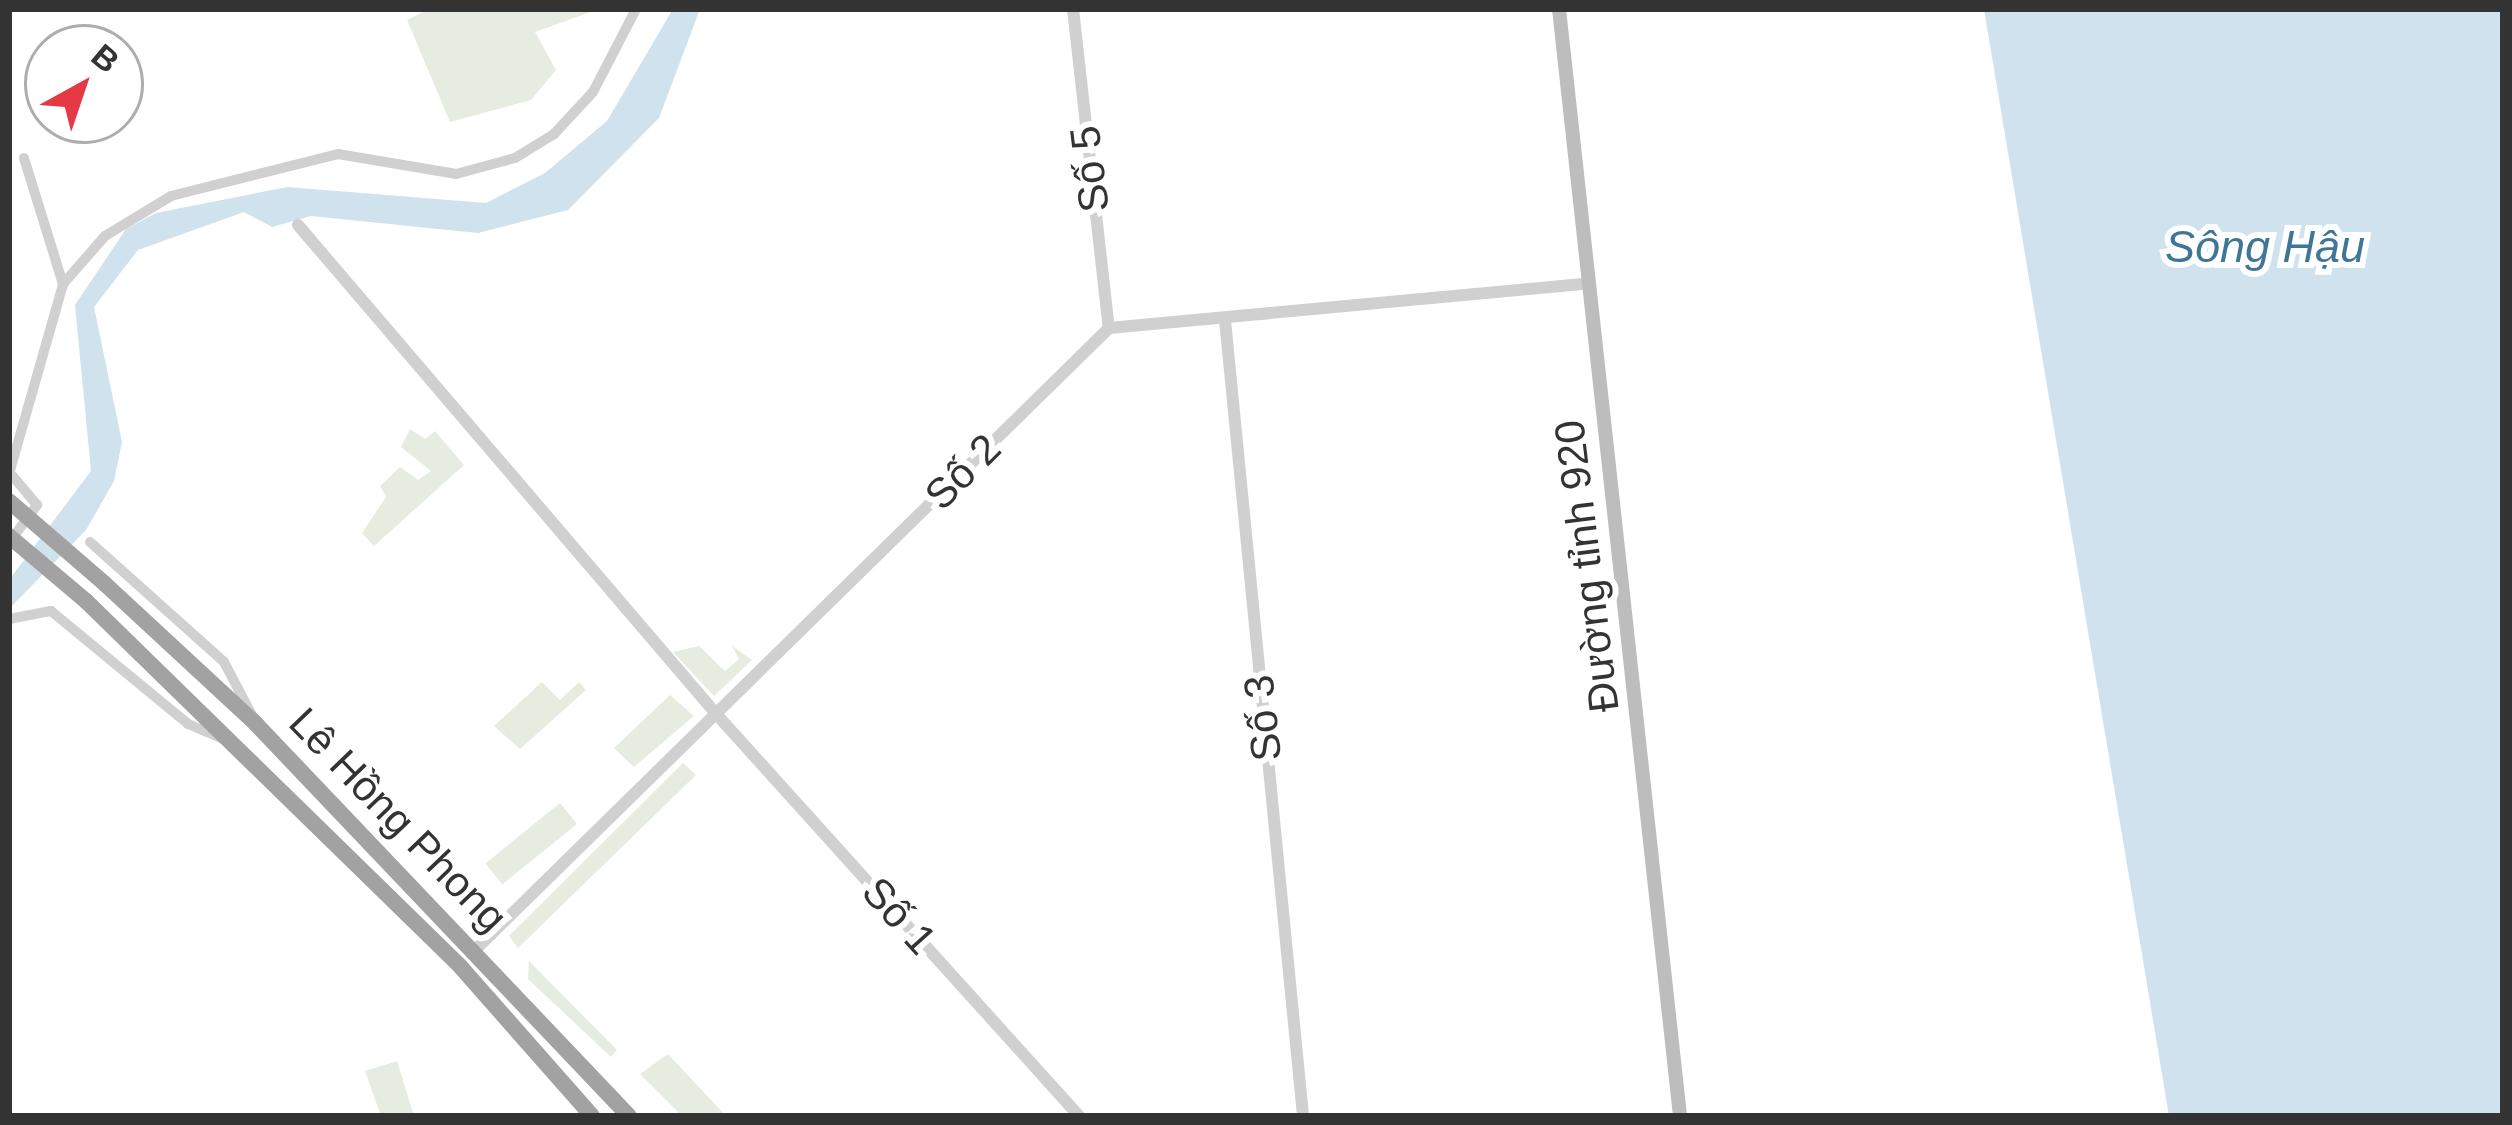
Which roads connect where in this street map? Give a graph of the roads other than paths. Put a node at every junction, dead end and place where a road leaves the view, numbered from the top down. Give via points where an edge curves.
1 (636, 9) edge
2 (1073, 9) edge
3 (1559, 9) edge
4 (23, 158) dead end
5 (298, 225) dead end
6 (1586, 284) junction
7 (61, 291) junction
8 (1225, 320) junction
9 (1108, 328) junction
10 (10, 474) edge
11 (9, 501) edge
12 (9, 539) edge
13 (89, 542) dead end
14 (9, 619) edge
15 (718, 716) junction
16 (256, 724) junction
17 (236, 741) junction
18 (475, 950) junction
19 (459, 965) junction
20 (592, 1116) edge
21 (629, 1116) edge
22 (1078, 1116) edge
23 (1304, 1116) edge
24 (1681, 1116) edge

1 - 7 street via 593,92 554,134 515,158 456,174 338,154 194,190 121,223
2 - 9 street, Số 5
3 - 6 main road, Đường tỉnh 920
4 - 7 street
5 - 15 street, Số 1
6 - 8 street
6 - 24 main road, Đường tỉnh 920
7 - 10 street
8 - 9 street
8 - 23 street, Số 3
9 - 15 street, Số 2
10 - 12 street via 37,505
11 - 16 highway, Lê Hồng Phong, bridge
12 - 17 highway, Lê Hồng Phong, bridge
13 - 16 street via 224,662
14 - 17 street via 51,611 188,724
15 - 18 street, Số 2
15 - 22 street, Số 1
16 - 18 highway, Lê Hồng Phong
17 - 19 highway, Lê Hồng Phong
18 - 19 highway
18 - 21 highway, Lê Hồng Phong
19 - 20 highway, Lê Hồng Phong

